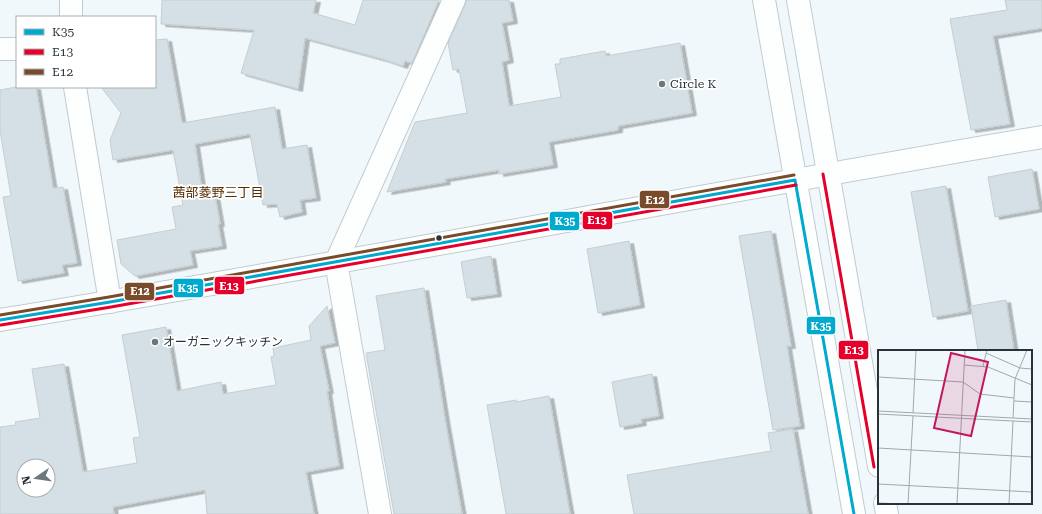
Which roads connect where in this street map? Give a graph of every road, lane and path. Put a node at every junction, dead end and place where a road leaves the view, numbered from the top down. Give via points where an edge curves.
1 (71, 0) edge
2 (454, 0) edge
3 (764, 0) edge
4 (798, 0) edge
5 (71, 16) edge
6 (0, 49) edge
7 (16, 49) edge
8 (74, 88) edge
9 (1042, 137) edge
10 (828, 173) junction
11 (795, 180) junction
12 (336, 262) junction
13 (110, 302) junction
14 (0, 320) edge
15 (878, 460) edge
16 (886, 504) edge
17 (380, 514) edge
18 (854, 514) edge
19 (887, 514) edge

1 - 5 street
2 - 12 street
3 - 11 street
4 - 10 street
6 - 7 street
8 - 13 street
9 - 10 street
10 - 11 street
10 - 15 street
11 - 12 street
11 - 18 street
12 - 13 street
12 - 17 street
13 - 14 street
16 - 19 street

